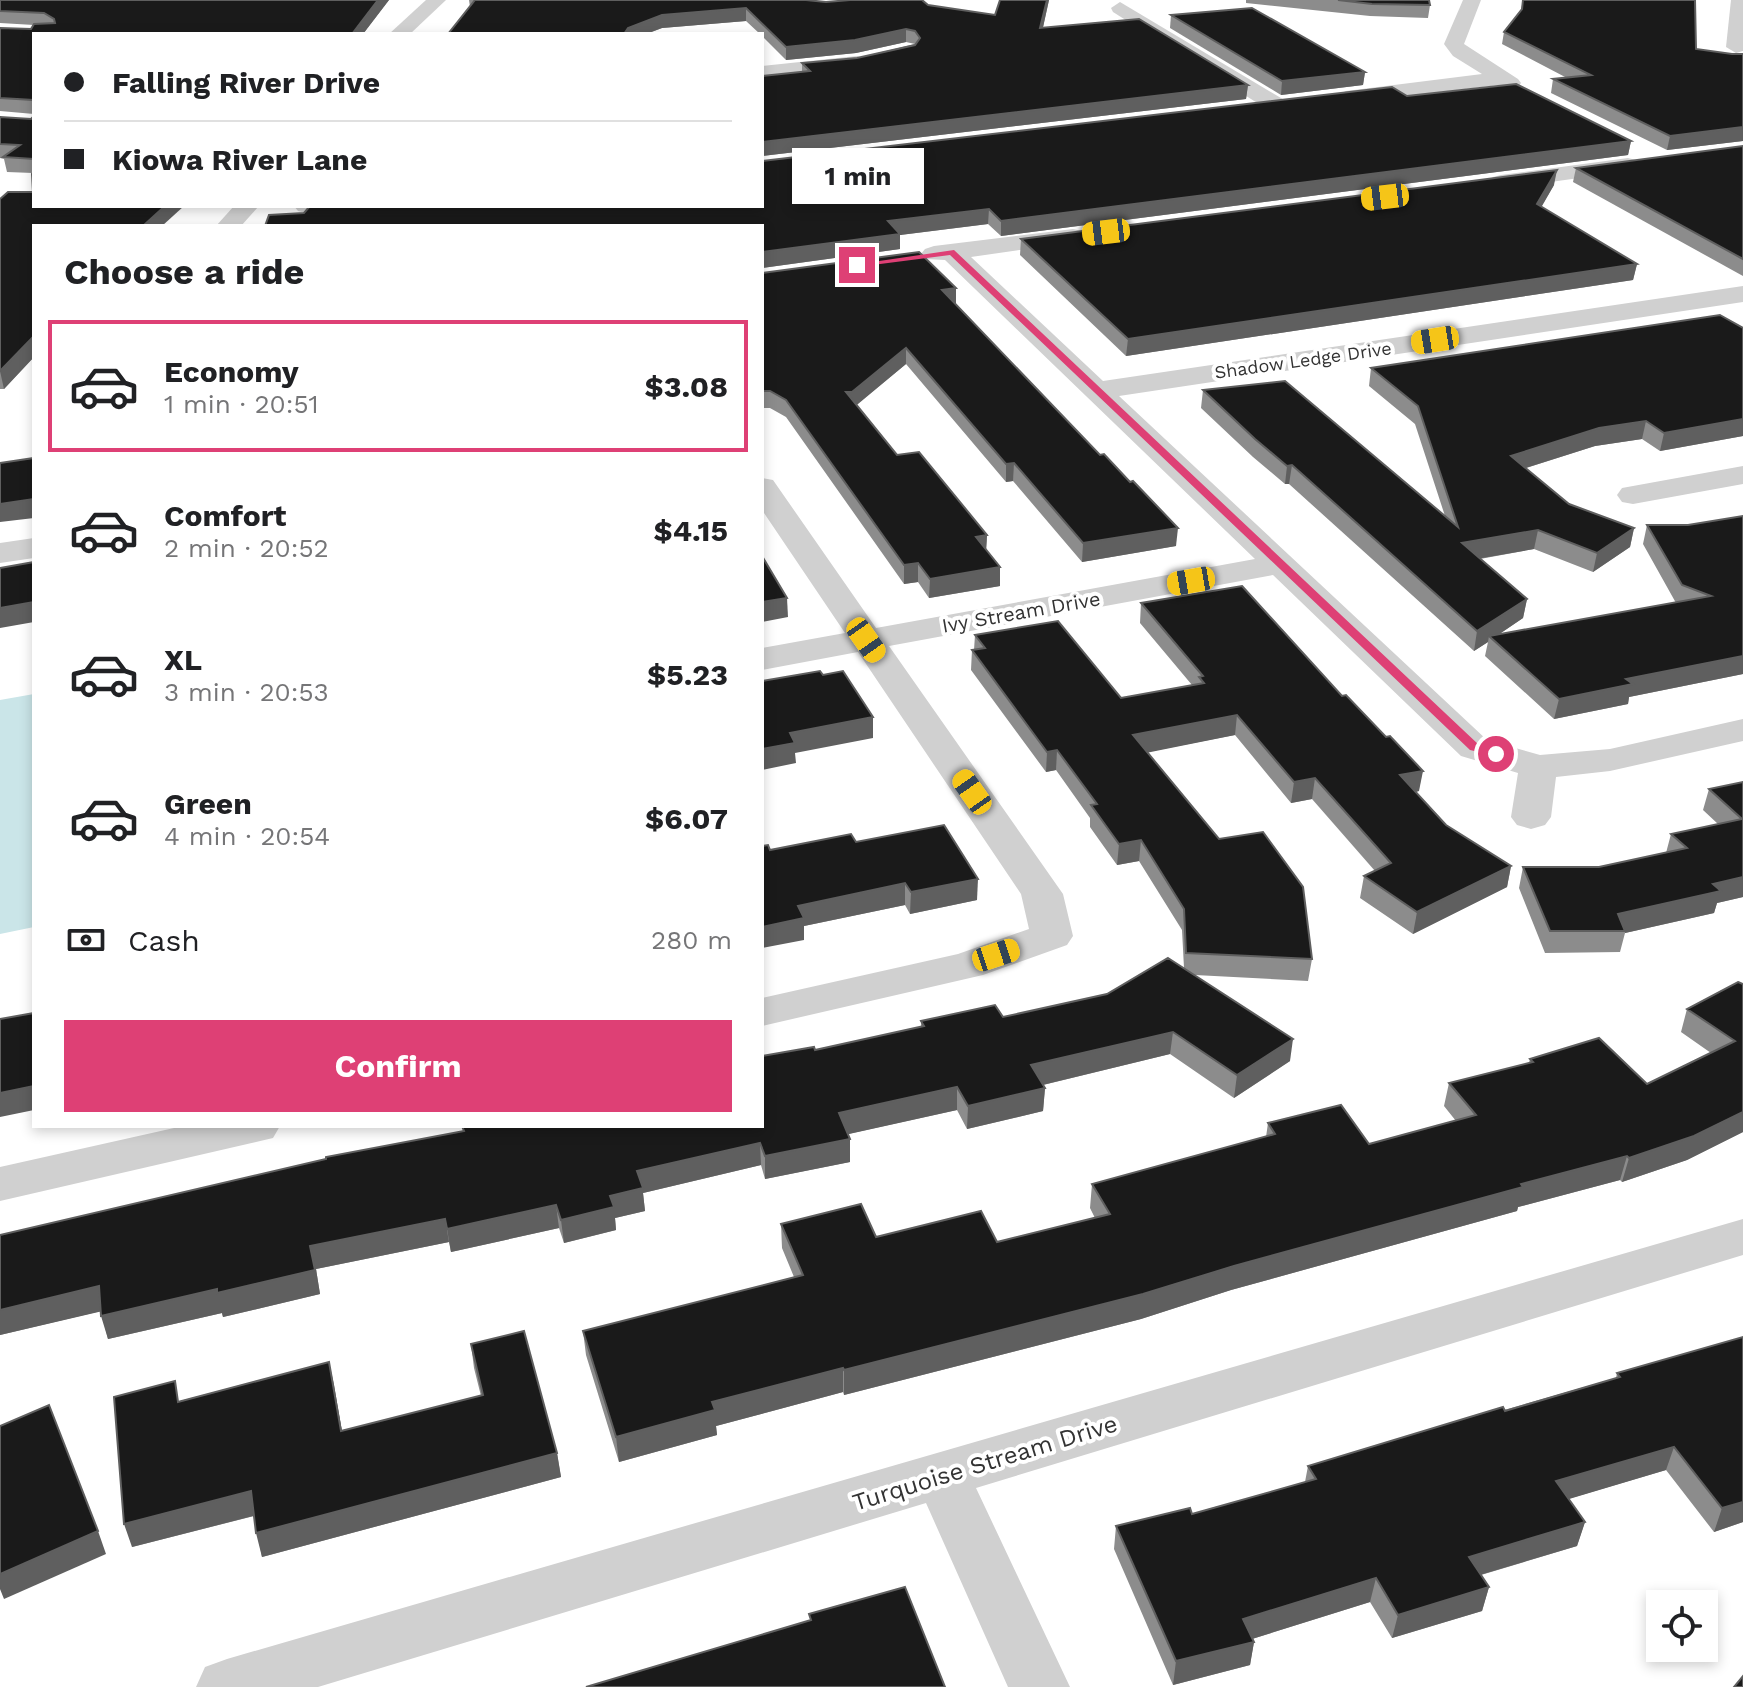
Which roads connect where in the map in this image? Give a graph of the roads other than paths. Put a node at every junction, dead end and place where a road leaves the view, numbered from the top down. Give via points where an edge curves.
1 (437, 0) edge
2 (1472, 0) edge
3 (1740, 0) edge
4 (1120, 8) dead end
5 (401, 32) edge
6 (1736, 47) dead end
7 (882, 57) edge
8 (764, 72) edge
9 (1503, 78) junction
10 (1529, 92) edge
11 (1323, 100) edge
12 (1246, 109) edge
13 (1648, 163) edge
14 (1474, 185) edge
15 (245, 208) edge
16 (230, 224) edge
17 (1094, 234) edge
18 (951, 252) junction
19 (904, 258) edge
20 (1743, 294) edge
21 (1709, 299) junction
22 (1743, 319) edge
23 (1100, 390) junction
24 (1743, 475) edge
25 (764, 490) edge
26 (1633, 495) dead end
27 (32, 548) edge
28 (0, 553) edge
29 (1280, 564) junction
30 (866, 640) junction
31 (764, 659) edge
32 (1743, 730) edge
33 (1538, 767) junction
34 (1531, 817) dead end
35 (764, 1012) edge
36 (247, 1128) edge
37 (0, 1184) edge
38 (1743, 1237) edge
39 (942, 1476) junction
40 (227, 1687) edge
41 (1039, 1687) edge

1 - 5 street
2 - 9 street via 1454,44
3 - 6 street
4 - 12 street via 1285,105
7 - 8 street
9 - 10 street
9 - 11 street
13 - 14 street
15 - 16 street
17 - 18 street
18 - 19 street
18 - 23 street
20 - 21 street, Shadow Ledge Drive
21 - 22 street
21 - 23 street, Shadow Ledge Drive
23 - 29 street
24 - 26 street
25 - 30 street
27 - 28 street
29 - 30 street, Ivy Stream Drive
29 - 33 street via 1474,748
30 - 31 street, Ivy Stream Drive
30 - 35 street via 1042,894 1052,936 968,965
32 - 33 street via 1610,760
33 - 34 street
36 - 37 street
38 - 39 street, Turquoise Stream Drive
39 - 40 street, Turquoise Stream Drive
39 - 41 street

